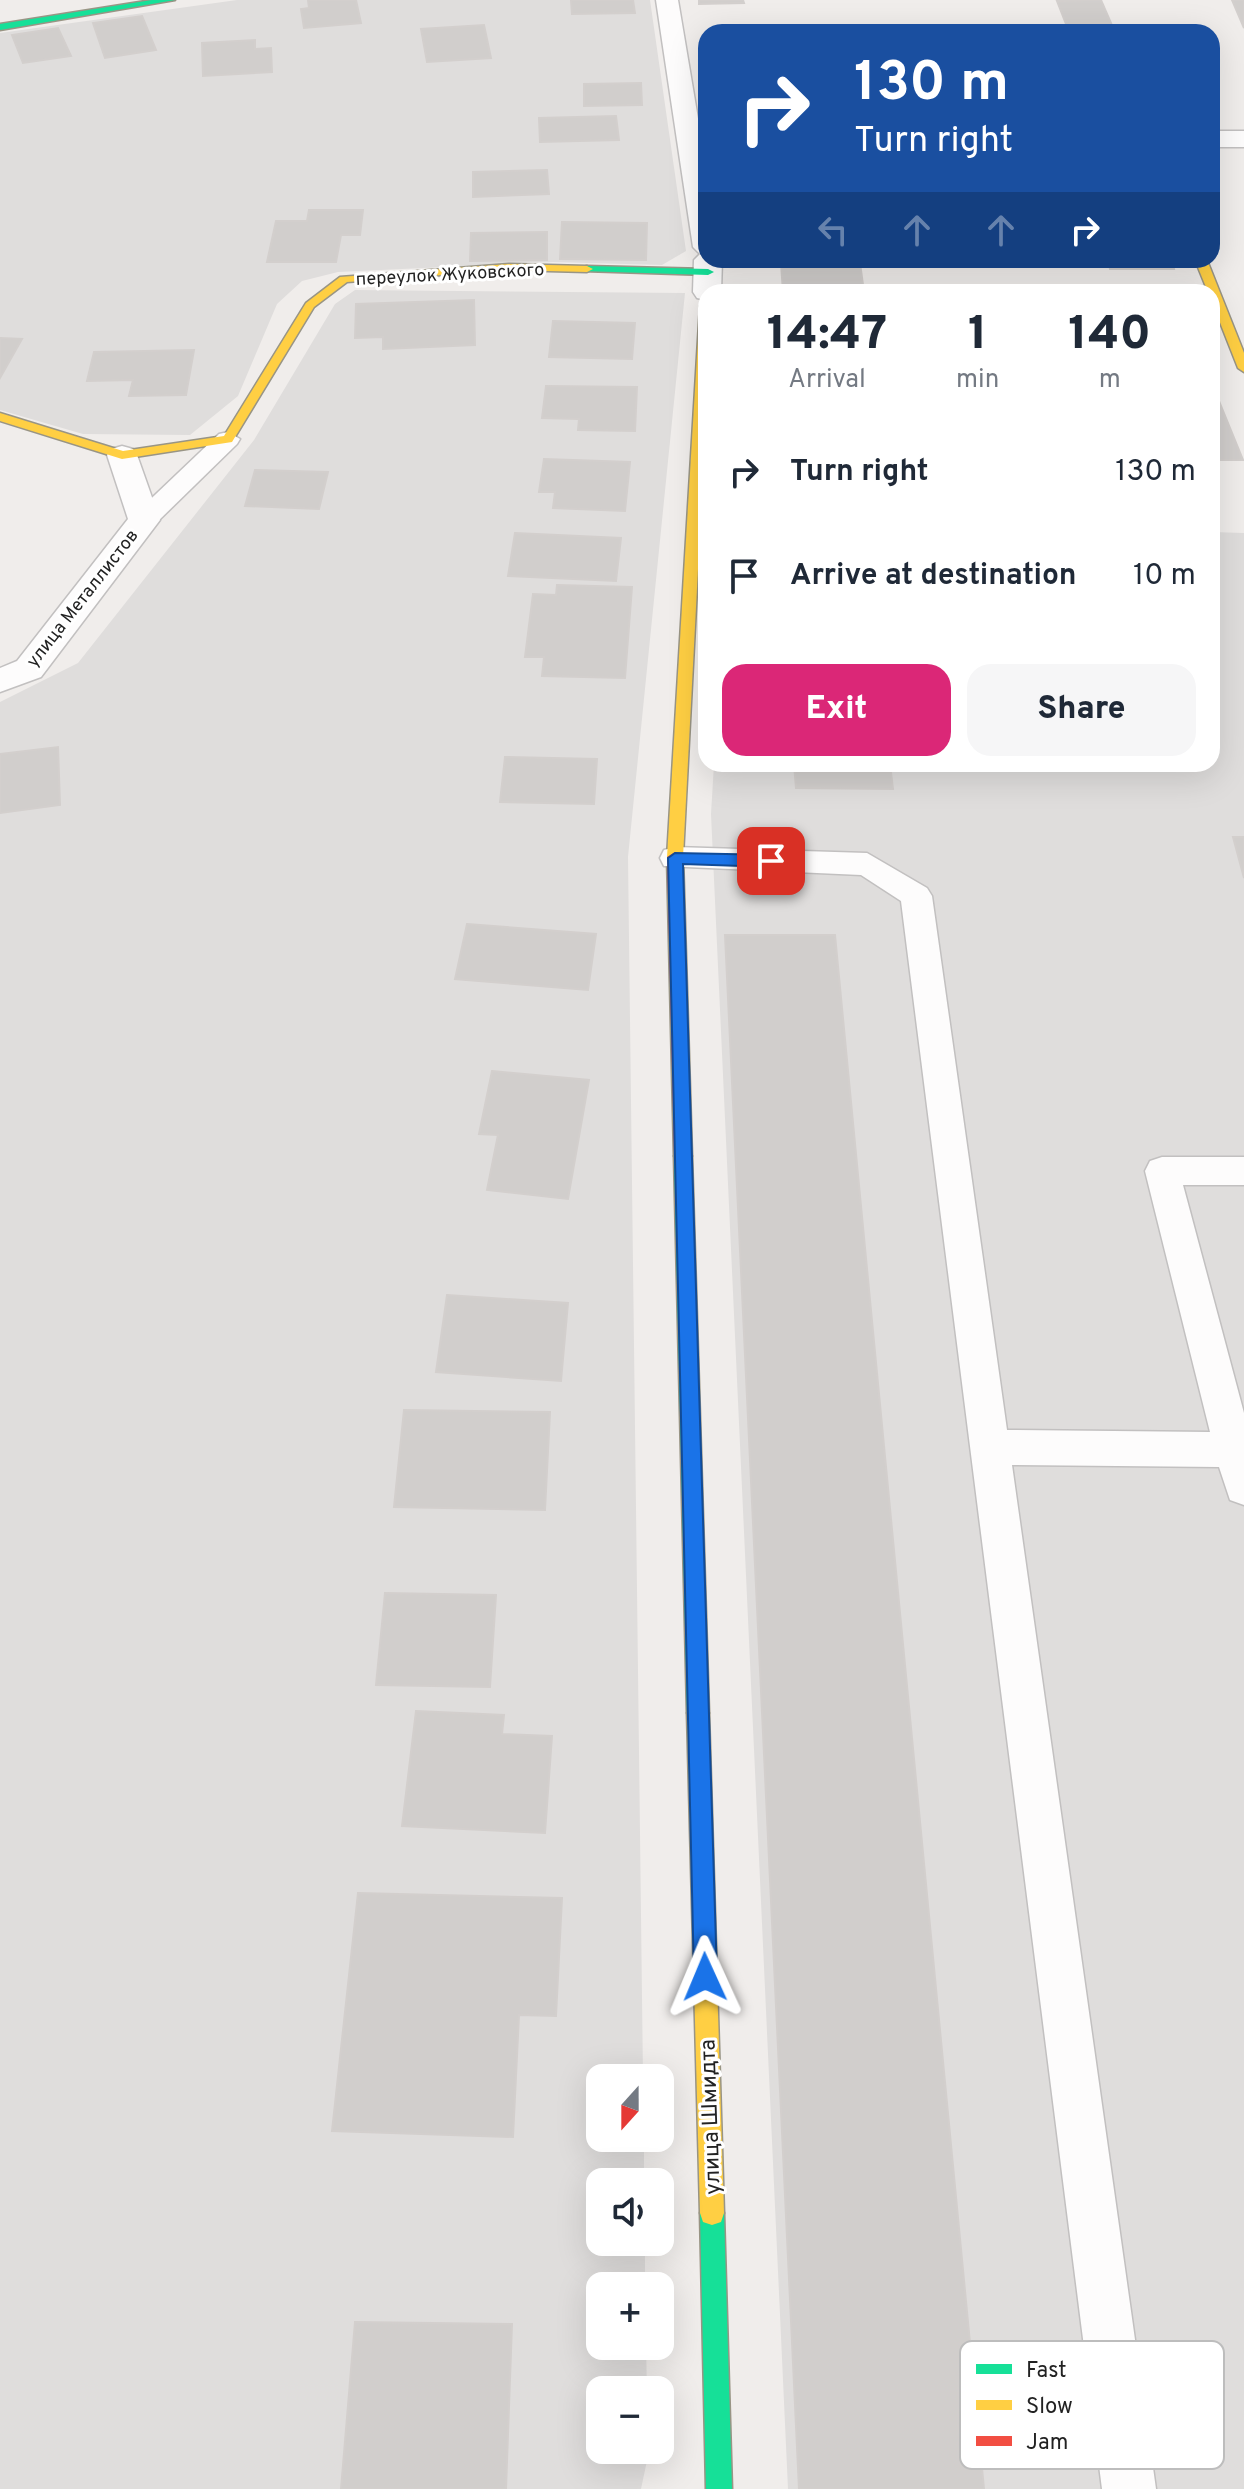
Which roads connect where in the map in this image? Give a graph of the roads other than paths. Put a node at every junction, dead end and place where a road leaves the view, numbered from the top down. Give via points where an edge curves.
1 (170, 0) edge
2 (667, 0) edge
3 (0, 27) edge
4 (1220, 139) edge
5 (1244, 139) edge
6 (698, 208) edge
7 (698, 268) edge
8 (1220, 308) edge
9 (1244, 368) edge
10 (0, 417) edge
11 (228, 439) junction
12 (698, 448) edge
13 (122, 455) junction
14 (144, 520) junction
15 (0, 681) edge
16 (675, 858) junction
17 (1244, 1171) edge
18 (990, 1447) junction
19 (1234, 1450) junction
20 (1244, 1487) edge
21 (1109, 2341) edge
22 (1126, 2469) edge
23 (719, 2489) edge
24 (1129, 2489) edge

1 - 3 street
2 - 6 street
4 - 5 street
7 - 11 street, переулок Жуковского via 509,267 344,279 310,305
8 - 9 street
10 - 13 street
11 - 13 street
11 - 14 lane
12 - 16 street, улица Шмидта
13 - 14 street, улица Металлистов
14 - 15 street, улица Металлистов via 29,669
16 - 18 lane via 867,864 916,896
16 - 23 street, улица Шмидта
17 - 19 lane via 1162,1171
18 - 19 lane
18 - 21 lane
19 - 20 lane
22 - 24 lane

